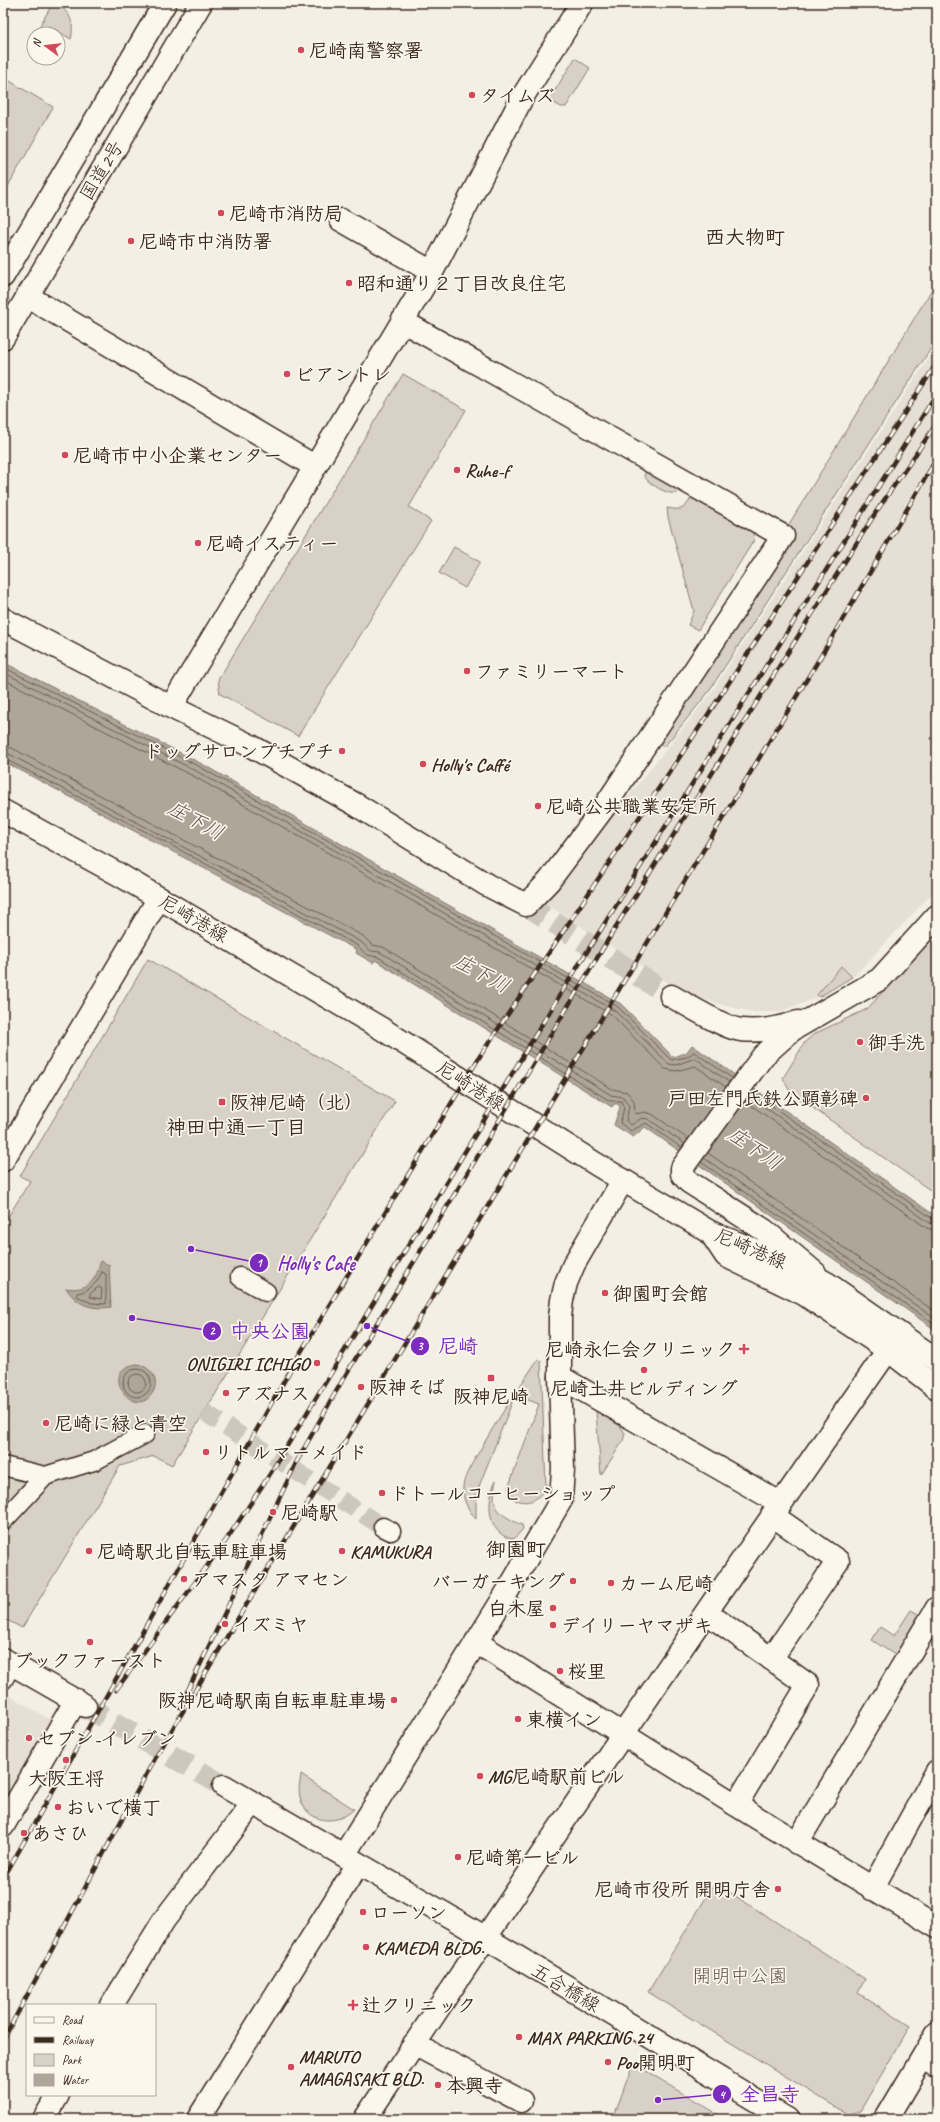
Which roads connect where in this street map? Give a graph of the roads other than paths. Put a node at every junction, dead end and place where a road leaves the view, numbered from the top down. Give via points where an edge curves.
1 (165, 3) edge
2 (201, 3) edge
3 (581, 3) edge
4 (341, 220) dead end
5 (432, 272) junction
6 (3, 276) edge
7 (27, 296) junction
8 (402, 321) junction
9 (3, 338) edge
10 (314, 466) junction
11 (3, 619) edge
12 (171, 707) junction
13 (3, 811) edge
14 (159, 898) junction
15 (937, 916) edge
16 (671, 996) tunnel mouth
17 (824, 1013) junction
18 (3, 1160) edge
19 (623, 1180) junction
20 (710, 1232) junction
21 (828, 1284) junction
22 (888, 1350) junction
23 (937, 1360) edge
24 (560, 1377) junction
25 (937, 1388) edge
26 (145, 1434) dead end
27 (3, 1466) edge
28 (45, 1476) junction
29 (776, 1509) junction
30 (3, 1521) edge
31 (937, 1608) edge
32 (707, 1614) junction
33 (476, 1642) junction
34 (771, 1659) junction
35 (6, 1667) edge
36 (624, 1735) junction
37 (937, 1771) edge
38 (224, 1786) tunnel mouth
39 (253, 1803) junction
40 (736, 1805) junction
41 (3, 1826) edge
42 (797, 1843) junction
43 (351, 1860) junction
44 (872, 1889) junction
45 (937, 1927) edge
46 (484, 1938) junction
47 (113, 2004) edge
48 (937, 2033) edge
49 (414, 2044) junction
50 (930, 2062) edge
51 (57, 2096) edge
52 (521, 2101) dead end
53 (44, 2119) edge
54 (198, 2119) edge
55 (365, 2119) edge
56 (786, 2119) edge
57 (886, 2119) edge

1 - 6 main road, 国道2号
2 - 7 main road, 国道2号
3 - 5 main road via 523,96
4 - 5 main road
5 - 8 main road
7 - 9 main road, 国道2号
7 - 10 main road
8 - 10 main road
8 - 12 main road via 783,536 605,806 549,881 526,905 487,885 355,804 251,746
10 - 12 main road
11 - 12 main road
13 - 14 main road, 尼崎港線
14 - 18 main road
14 - 19 main road, 尼崎港線 via 382,1029
15 - 17 main road via 880,979
16 - 17 main road via 739,1030 764,1030 797,1023
17 - 21 main road via 792,1030 762,1056 682,1168 684,1178 764,1230
19 - 20 main road, 尼崎港線
19 - 24 main road via 574,1264 566,1283 560,1317
20 - 21 main road, 尼崎港線 via 800,1268
20 - 22 main road via 726,1256 804,1294
21 - 23 main road, 尼崎港線
22 - 25 main road
22 - 29 main road
24 - 29 main road
24 - 33 main road via 563,1469 561,1500
26 - 28 street via 94,1461
27 - 28 street
28 - 30 street
29 - 32 main road
29 - 34 main road via 838,1561
31 - 42 main road
32 - 34 main road
32 - 36 main road
33 - 36 main road
33 - 43 main road
34 - 40 main road via 808,1684
35 - 41 main road via 81,1703
36 - 40 main road
36 - 46 main road
37 - 44 main road
38 - 39 main road, 五合橋線
39 - 43 main road, 五合橋線
39 - 47 main road via 164,1920
40 - 42 main road
42 - 44 main road
43 - 46 main road, 五合橋線
43 - 54 main road
44 - 45 main road
46 - 49 main road
46 - 56 main road, 五合橋線
48 - 50 main road
49 - 52 main road
49 - 55 main road
50 - 57 main road
51 - 53 main road

